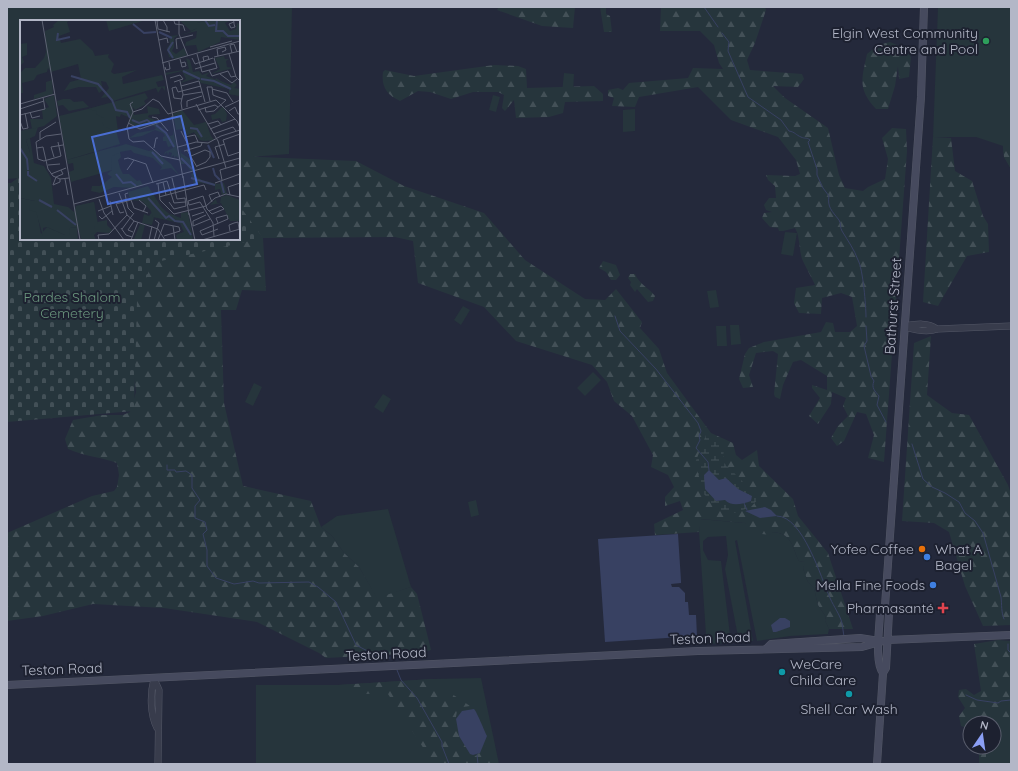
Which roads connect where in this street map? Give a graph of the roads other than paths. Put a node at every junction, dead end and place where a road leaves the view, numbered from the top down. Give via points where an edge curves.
1 (924, 7) edge
2 (1011, 326) edge
3 (905, 327) junction
4 (885, 606) junction
5 (1011, 635) edge
6 (888, 640) junction
7 (879, 642) junction
8 (883, 673) junction
9 (154, 679) junction
10 (7, 685) edge
11 (158, 764) edge
12 (877, 764) edge

1 - 3 main road, Bathurst Street via 921,97
2 - 3 street via 932,331
3 - 4 main road, Bathurst Street
4 - 6 main road, Bathurst Street via 889,612
4 - 7 main road, Bathurst Street via 880,611
5 - 6 main road
6 - 7 main road
6 - 8 main road, Bathurst Street via 886,668
7 - 8 main road, Bathurst Street via 879,668
7 - 9 main road, Teston Road via 860,638 771,644 766,649
8 - 12 main road, Bathurst Street
9 - 10 main road, Teston Road
9 - 11 street via 159,690

